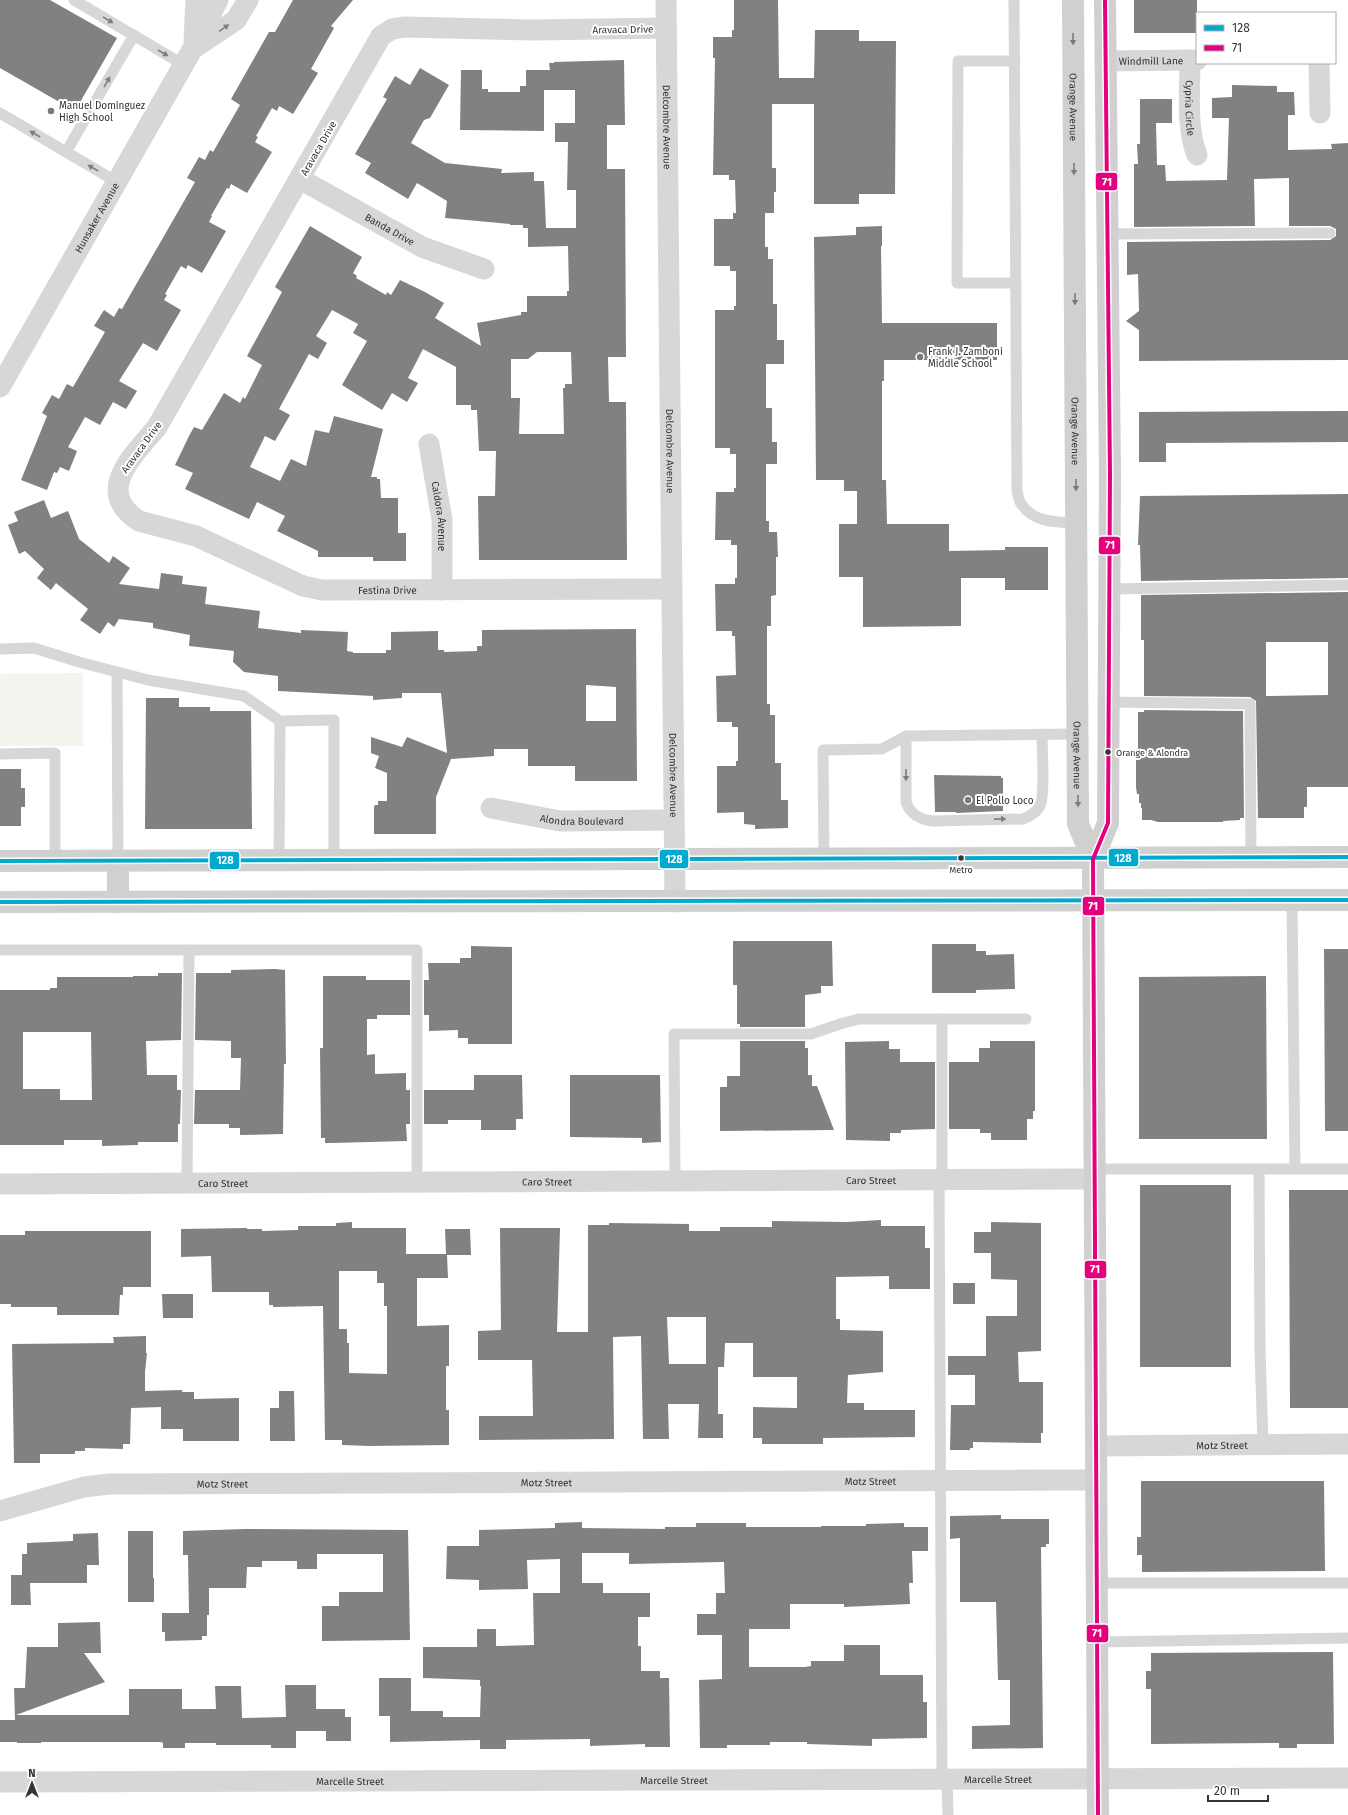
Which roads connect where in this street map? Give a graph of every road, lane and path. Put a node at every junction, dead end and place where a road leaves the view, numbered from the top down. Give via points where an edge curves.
1 (74, 0) edge
2 (196, 0) edge
3 (218, 0) edge
4 (248, 0) edge
5 (666, 0) edge
6 (1014, 0) edge
7 (1073, 0) edge
8 (1105, 0) edge
9 (666, 28) junction
10 (134, 35) junction
11 (189, 56) junction
12 (1193, 60) edge
13 (1015, 61) junction
14 (1105, 61) junction
15 (1319, 64) edge
16 (0, 113) edge
17 (1320, 113) dead end
18 (66, 152) junction
19 (1197, 155) dead end
20 (300, 179) junction
21 (117, 182) junction
22 (1330, 233) dead end
23 (1107, 234) junction
24 (484, 269) dead end
25 (1016, 283) junction
26 (0, 387) edge
27 (429, 444) dead end
28 (124, 506) joint
29 (1076, 523) junction
30 (1348, 586) edge
31 (672, 589) junction
32 (1109, 589) junction
33 (442, 590) junction
34 (0, 649) edge
35 (117, 672) junction
36 (1108, 702) junction
37 (280, 721) junction
38 (1042, 734) junction
39 (1077, 734) junction
40 (906, 736) junction
41 (0, 754) edge
42 (491, 808) dead end
43 (674, 820) junction
44 (1348, 857) edge
45 (1251, 858) junction
46 (824, 859) junction
47 (1093, 859) junction
48 (334, 860) junction
49 (674, 860) junction
50 (0, 861) edge
51 (55, 861) junction
52 (118, 861) junction
53 (279, 861) junction
54 (1348, 900) edge
55 (1292, 901) junction
56 (0, 902) edge
57 (118, 902) junction
58 (675, 902) junction
59 (1094, 902) junction
60 (0, 950) edge
61 (189, 950) junction
62 (942, 1019) junction
63 (1026, 1019) dead end
64 (1259, 1169) junction
65 (1295, 1169) junction
66 (1348, 1169) edge
67 (1095, 1174) junction
68 (940, 1179) junction
69 (675, 1181) junction
70 (417, 1182) junction
71 (187, 1183) junction
72 (0, 1184) edge
73 (1348, 1444) edge
74 (1263, 1445) junction
75 (1096, 1446) junction
76 (1096, 1480) junction
77 (940, 1481) junction
78 (0, 1511) edge
79 (1097, 1583) junction
80 (1348, 1583) edge
81 (1348, 1638) edge
82 (1097, 1642) junction
83 (1098, 1778) junction
84 (1348, 1778) edge
85 (945, 1779) junction
86 (0, 1782) edge
87 (948, 1815) edge
88 (1098, 1815) edge

1 -> 10 lane
2 - 11 street, Hunsaker Avenue
3 - 11 street, Hunsaker Avenue
11 -> 4 street, Hunsaker Avenue via 236,20
5 - 9 street, Delcombre Avenue
6 - 13 lane
7 -> 29 main road, Orange Avenue
8 - 14 main road, Orange Avenue
9 - 20 street, Aravaca Drive via 392,29 381,36
9 - 31 street, Delcombre Avenue
10 -> 11 lane
18 -> 10 lane
11 - 21 street, Hunsaker Avenue
12 - 14 street, Windmill Lane
12 - 19 street, Cypria Circle via 1191,131 1192,144
13 - 25 lane
13 - 25 lane via 958,61 957,283
14 - 23 main road, Orange Avenue
15 - 17 street
18 -> 16 lane
21 -> 18 lane
20 - 24 street, Banda Drive via 422,247
20 - 28 street, Aravaca Drive via 157,426 120,474 119,496
21 - 26 street, Hunsaker Avenue
22 - 23 lane
23 - 32 main road, Orange Avenue
25 - 29 lane via 1017,491 1021,505 1030,514 1044,521
27 - 33 street, Caldora Avenue via 442,520
28 - 33 street, Festina Drive via 133,518 139,521 196,536 303,586 341,591
29 - 39 main road, Orange Avenue
30 - 32 lane
31 - 33 street, Festina Drive
31 - 43 street, Delcombre Avenue
32 - 36 main road, Orange Avenue
34 - 35 lane via 34,648
35 - 37 lane via 148,680 244,696
35 - 52 lane
36 - 45 lane via 1250,704
36 - 47 main road, Orange Avenue via 1108,823
37 - 48 lane via 334,720
37 - 53 lane
38 - 39 lane
38 - 40 lane
40 -> 38 lane via 906,802 918,818 933,821 1023,819 1031,816 1038,810 1042,796
39 -> 47 main road, Orange Avenue via 1078,824
40 - 46 lane via 882,749 823,750
41 - 51 lane via 55,753
42 - 43 street, Alondra Boulevard via 560,821
43 - 49 street, Delcombre Avenue
44 - 45 main road
45 - 47 main road
46 - 47 main road
46 - 49 main road
47 - 59 main road, Orange Avenue
48 - 49 main road
48 - 53 main road
49 - 58 street, Delcombre Avenue
50 - 51 main road
51 - 52 main road
52 - 53 main road
52 - 57 main road
54 - 55 main road
55 - 59 main road
55 - 65 lane
56 - 57 main road
57 - 58 main road
58 - 59 main road
59 - 67 main road, Orange Avenue
60 - 61 lane
61 - 70 lane via 417,950
61 - 71 lane
62 - 63 lane
62 - 68 lane
62 - 69 lane via 859,1019 843,1022 812,1034 674,1034
64 - 65 lane
64 - 67 lane
64 - 74 lane
65 - 66 lane
67 - 68 street, Caro Street
67 - 75 main road, Orange Avenue
68 - 69 street, Caro Street
68 - 77 lane
69 - 70 street, Caro Street
70 - 71 street, Caro Street
71 - 72 street, Caro Street
73 - 74 street, Motz Street
74 - 75 street, Motz Street
75 - 76 main road, Orange Avenue
76 - 77 street, Motz Street
76 - 79 main road, Orange Avenue
77 - 78 street, Motz Street via 110,1484 84,1487
77 - 85 lane
79 - 80 lane
79 - 82 main road, Orange Avenue
81 - 82 lane
82 - 83 main road, Orange Avenue
83 - 84 street, Marcelle Street
83 - 85 street, Marcelle Street
83 - 88 main road, Orange Avenue
85 - 86 street, Marcelle Street
85 - 87 lane

